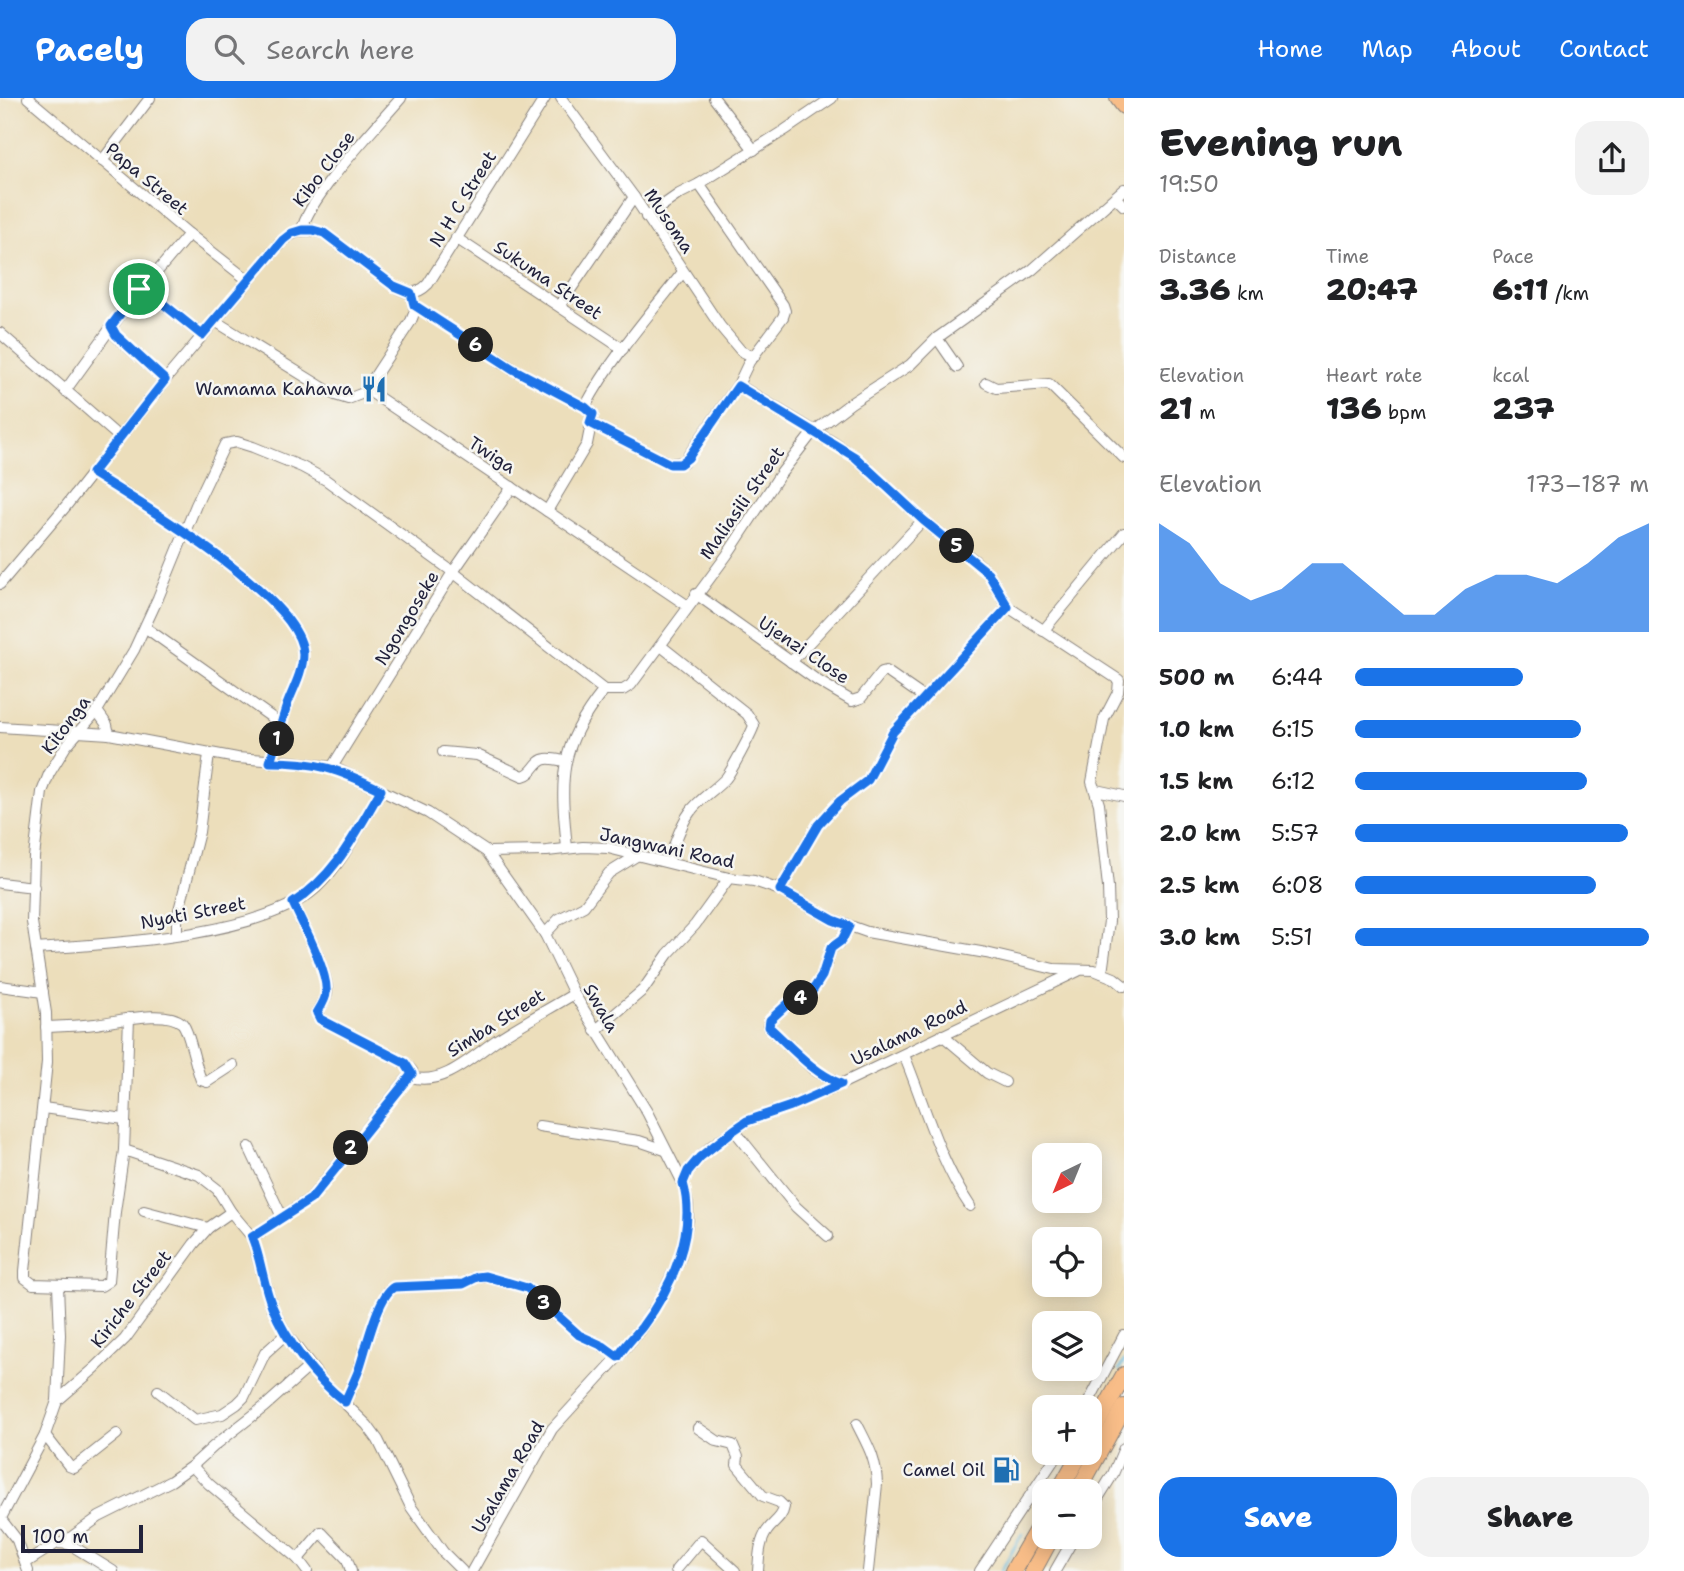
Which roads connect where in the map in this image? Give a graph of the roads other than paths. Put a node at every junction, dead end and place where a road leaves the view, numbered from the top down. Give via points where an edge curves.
1 (28, 98) edge
2 (150, 98) edge
3 (401, 98) edge
4 (545, 98) edge
5 (561, 98) edge
6 (715, 98) edge
7 (832, 98) edge
8 (1118, 98) edge
9 (1124, 106) edge
10 (754, 150) junction
11 (102, 161) junction
12 (699, 184) junction
13 (1124, 189) edge
14 (634, 197) junction
15 (1115, 197) junction
16 (1124, 206) edge
17 (646, 216) junction
18 (302, 230) junction
19 (189, 234) junction
20 (457, 238) junction
21 (683, 272) junction
22 (248, 281) junction
23 (139, 289) junction
24 (411, 293) junction
25 (414, 305) junction
26 (560, 305) junction
27 (215, 321) junction
28 (111, 326) junction
29 (0, 334) edge
30 (202, 335) junction
31 (937, 338) junction
32 (623, 349) junction
33 (754, 357) junction
34 (957, 368) dead end
35 (165, 380) junction
36 (986, 383) dead end
37 (738, 386) junction
38 (370, 390) junction
39 (65, 391) junction
40 (585, 407) junction
41 (590, 423) junction
42 (813, 432) junction
43 (119, 437) junction
44 (1124, 458) edge
45 (92, 473) junction
46 (512, 487) junction
47 (548, 510) junction
48 (923, 520) junction
49 (184, 533) junction
50 (1124, 533) edge
51 (453, 572) junction
52 (0, 584) edge
53 (696, 594) junction
54 (688, 606) junction
55 (1008, 607) junction
56 (146, 628) junction
57 (1043, 631) junction
58 (661, 646) junction
59 (791, 662) junction
60 (604, 690) junction
61 (925, 698) junction
62 (97, 711) junction
63 (281, 724) junction
64 (0, 727) edge
65 (78, 733) junction
66 (109, 734) junction
67 (443, 752) dead end
68 (209, 754) junction
69 (564, 761) junction
70 (270, 762) junction
71 (332, 767) junction
72 (381, 790) junction
73 (1096, 790) junction
74 (1124, 796) edge
75 (567, 848) junction
76 (487, 852) junction
77 (638, 855) junction
78 (668, 863) junction
79 (729, 878) junction
80 (0, 883) edge
81 (34, 887) junction
82 (780, 890) junction
83 (293, 903) junction
84 (849, 926) junction
85 (545, 934) junction
86 (177, 935) junction
87 (36, 949) junction
88 (1082, 969) junction
89 (1102, 973) junction
90 (0, 986) edge
91 (1124, 986) edge
92 (43, 992) junction
93 (574, 994) junction
94 (129, 1018) junction
95 (46, 1027) junction
96 (595, 1031) junction
97 (942, 1035) junction
98 (904, 1055) junction
99 (233, 1065) dead end
100 (417, 1078) junction
101 (1005, 1082) dead end
102 (841, 1084) junction
103 (432, 1091) dead end
104 (43, 1108) junction
105 (124, 1118) junction
106 (539, 1126) dead end
107 (734, 1130) junction
108 (249, 1147) dead end
109 (124, 1150) junction
110 (665, 1150) junction
111 (683, 1183) junction
112 (970, 1206) dead end
113 (144, 1211) dead end
114 (230, 1212) junction
115 (282, 1217) junction
116 (208, 1228) junction
117 (828, 1236) dead end
118 (252, 1237) junction
119 (58, 1285) junction
120 (286, 1334) junction
121 (1124, 1335) edge
122 (618, 1357) junction
123 (310, 1366) junction
124 (1124, 1375) edge
125 (158, 1391) dead end
126 (1092, 1395) edge
127 (57, 1401) junction
128 (345, 1402) junction
129 (1124, 1407) edge
130 (1102, 1414) edge
131 (857, 1424) dead end
132 (698, 1428) dead end
133 (117, 1434) dead end
134 (45, 1435) junction
135 (1124, 1448) edge
136 (1050, 1465) edge
137 (192, 1466) junction
138 (1084, 1479) edge
139 (1102, 1492) edge
140 (0, 1518) edge
141 (1032, 1538) edge
142 (69, 1544) junction
143 (1045, 1549) edge
144 (1068, 1549) edge
145 (298, 1559) junction
146 (27, 1567) edge
147 (676, 1570) edge
148 (113, 1571) edge
149 (307, 1571) edge
150 (351, 1571) edge
151 (462, 1571) edge
152 (472, 1571) edge
153 (735, 1571) edge
154 (758, 1571) edge
155 (868, 1571) edge
156 (980, 1571) edge
157 (1013, 1571) edge
158 (1033, 1571) edge
159 (1055, 1571) edge

1 - 11 street, Papa Street
2 - 11 street
3 - 18 street, Kibo Close via 335,176 304,219
4 - 20 street, N H C Street
5 - 14 street, Musoma
6 - 10 street
7 - 10 street
8 - 9 main road
10 - 12 street
11 - 19 street, Papa Street
12 - 17 street
12 - 33 street via 785,308
13 - 15 street, Maliasili Street
14 - 17 street, Musoma
14 - 26 street
15 - 16 street
15 - 31 street, Maliasili Street via 1032,270
17 - 21 street, Musoma
18 - 22 street via 283,240
18 - 24 street via 324,233 394,286
19 - 22 street, Papa Street
19 - 23 street
20 - 24 street, N H C Street via 428,284
20 - 26 street, Sukuma Street
21 - 32 street
21 - 33 street, Musoma via 720,326 741,351
22 - 27 street
23 - 28 street
23 - 30 street
24 - 25 street
25 - 38 street via 411,321
25 - 40 street via 513,369
26 - 32 street, Sukuma Street
27 - 30 street
27 - 38 street via 335,394 348,399
28 - 35 street
28 - 39 street
29 - 39 street
30 - 35 street
31 - 34 street
31 - 42 street, Maliasili Street via 910,365
32 - 40 street
33 - 37 street
35 - 43 street
36 - 44 street via 996,388 1049,384
37 - 41 street via 680,464 670,464
37 - 42 street
38 - 46 street, Twiga
39 - 43 street
40 - 41 street via 593,414
41 - 47 street via 587,444
42 - 48 street via 855,457
42 - 53 street, Maliasili Street
43 - 45 street
45 - 49 street
45 - 52 street
46 - 47 street, Twiga
46 - 51 street, Ngongoseke
47 - 54 street, Twiga
48 - 55 street via 988,573
48 - 59 street
49 - 51 street, Kitonga via 219,453 225,444 237,442 326,480
49 - 56 street, Kitonga
49 - 63 street via 236,569 284,613 301,638 302,667
50 - 57 street
51 - 60 street, Kitonga
51 - 71 street, Ngongoseke
53 - 54 street, Maliasili Street
53 - 59 street, Ujenzi Close
54 - 58 street, Maliasili Street
55 - 57 street
55 - 61 street
56 - 62 street, Kitonga
56 - 63 street
57 - 73 street via 1119,680 1104,719 1092,782
58 - 60 street, Maliasili Street via 631,685
58 - 78 street via 747,714 754,725 727,776 691,810
59 - 61 street, Ujenzi Close via 852,701 886,671
60 - 69 street via 584,715
61 - 82 street via 893,732 868,780 818,825
62 - 65 street, Kitonga
62 - 66 street
63 - 70 street
64 - 65 street
65 - 66 street
65 - 81 street, Kitonga via 58,759 42,792
66 - 68 street
67 - 69 street via 477,755 523,776 539,761
68 - 70 street
68 - 86 street via 199,832 177,918
69 - 75 street
70 - 71 street
71 - 72 street
72 - 76 street via 428,813
72 - 83 street, Nyati Street via 337,864
73 - 74 street
73 - 89 street via 1108,887
75 - 76 street, Jangwani Road
75 - 77 street, Jangwani Road via 608,848
76 - 85 street, Swala
77 - 78 street, Jangwani Road
77 - 85 street via 609,873 584,906 559,919
78 - 79 street, Jangwani Road
79 - 82 street, Jangwani Road
79 - 96 street via 643,989
80 - 81 street
81 - 87 street, Kitonga
82 - 84 street, Jangwani Road
83 - 86 street, Nyati Street via 229,925
83 - 100 street via 326,987 317,1013 320,1019 405,1063
84 - 88 street, Jangwani Road via 1037,966
84 - 102 street via 831,948 811,993 793,999 770,1020 769,1027 814,1070
85 - 93 street, Swala
86 - 87 street, Nyati Street
87 - 92 street, Kitonga
88 - 89 street, Jangwani Road
88 - 97 street, Usalama Road
89 - 91 street, Jangwani Road
90 - 92 street
92 - 95 street, Kitonga
93 - 96 street, Swala
93 - 100 street, Simba Street via 472,1059 442,1074
94 - 95 street
94 - 99 street via 181,1022 201,1080 207,1082
94 - 105 street, Kitonga
95 - 104 street, Kitonga
96 - 110 street, Swala via 647,1112
97 - 98 street, Usalama Road
97 - 101 street via 987,1073
98 - 102 street, Usalama Road
98 - 112 street via 942,1157
100 - 103 street
100 - 115 street, Simba Street via 407,1079 311,1199
102 - 107 street, Usalama Road
104 - 105 street
104 - 119 street, Kitonga via 25,1278 33,1284
105 - 109 street, Kitonga
106 - 110 street via 639,1141
107 - 111 street, Usalama Road via 700,1157
107 - 117 street via 796,1207
108 - 115 street
109 - 114 street via 200,1175 217,1189
109 - 119 street, Kitonga via 109,1281 101,1286
110 - 111 street, Swala
111 - 122 street, Usalama Road via 688,1220 680,1258 661,1298
113 - 116 street
114 - 116 street, Kiriche Street
114 - 118 street
115 - 118 street, Simba Street
116 - 127 street, Kiriche Street via 125,1339
118 - 120 street via 272,1307
119 - 127 street
120 - 123 street
120 - 125 street via 265,1353 244,1397 222,1414 195,1420
121 - 126 street
122 - 128 street via 579,1335 519,1284 485,1276 463,1284 394,1287 365,1344
122 - 152 street, Usalama Road via 552,1429
123 - 128 street
123 - 137 street
124 - 130 main road
127 - 134 street, Kiriche Street
128 - 151 street via 378,1440 411,1507
129 - 138 main road
131 - 155 street via 877,1470
132 - 154 street via 735,1447 737,1465 763,1496 784,1507 762,1539
133 - 134 street via 74,1468
134 - 140 street, Kiriche Street
135 - 139 street
136 - 156 street
137 - 142 street via 99,1517 74,1534
137 - 145 street
140 - 146 street via 22,1549
141 - 157 main road
142 - 146 street via 57,1543
142 - 148 street
143 - 158 main road
144 - 159 street
145 - 149 street
145 - 150 street via 321,1532 347,1559
147 - 153 street via 701,1539

